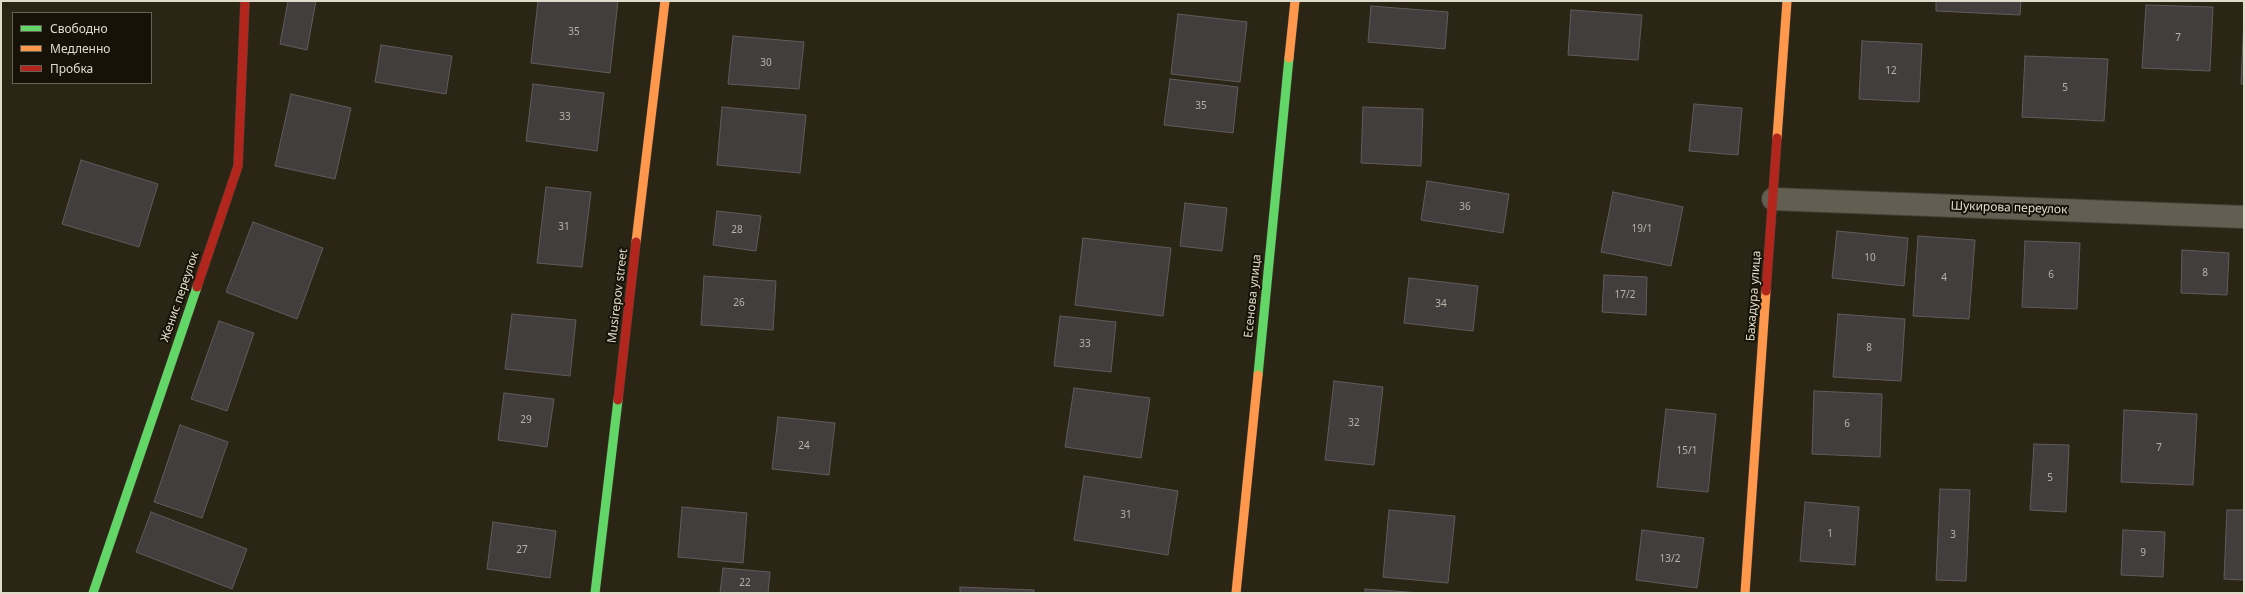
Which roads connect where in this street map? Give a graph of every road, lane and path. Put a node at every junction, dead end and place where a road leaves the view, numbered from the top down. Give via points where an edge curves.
1 (245, 1) edge
2 (665, 1) edge
3 (1295, 1) edge
4 (1787, 1) edge
5 (1773, 199) junction
6 (2244, 217) edge
7 (93, 593) edge
8 (595, 593) edge
9 (1236, 593) edge
10 (1745, 593) edge

1 - 7 street, Женис переулок via 238,166
2 - 8 street, Musirepov street
3 - 9 street, Есенова улица
4 - 5 street, Бахадура улица
5 - 6 street, Шукирова переулок
5 - 10 street, Бахадура улица

